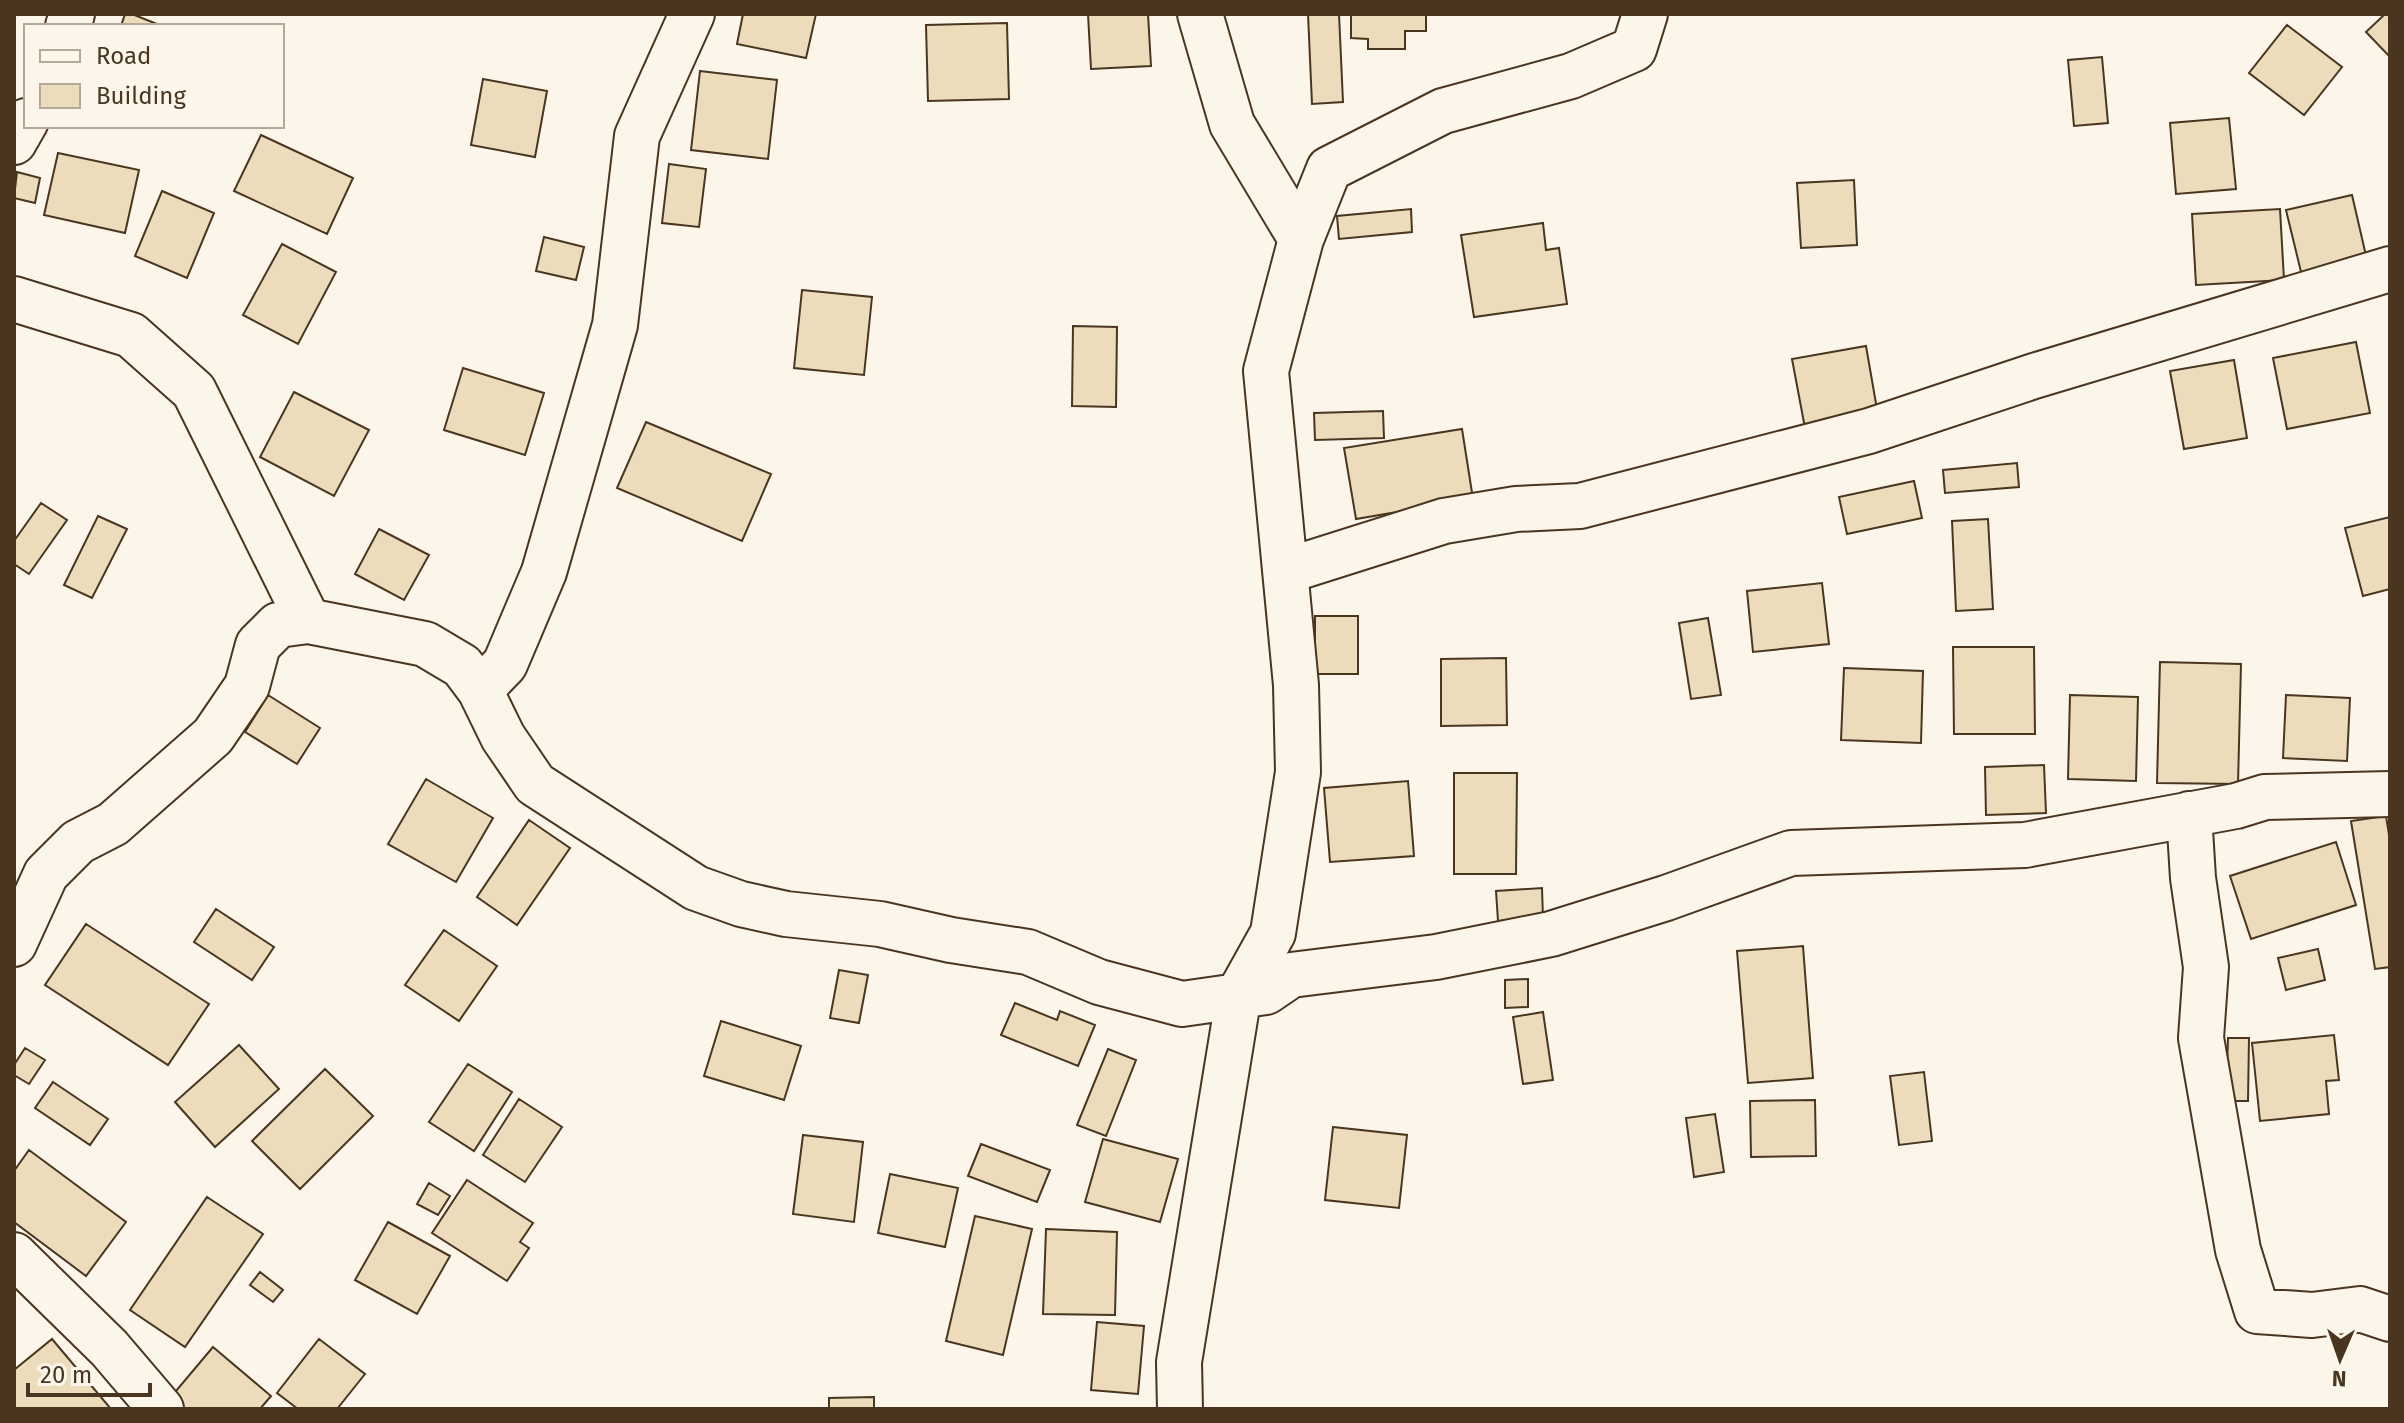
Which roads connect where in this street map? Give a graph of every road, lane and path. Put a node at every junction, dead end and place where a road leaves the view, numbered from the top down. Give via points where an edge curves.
1 (692, 14) edge
2 (1200, 14) edge
3 (1645, 14) edge
4 (24, 124) edge
5 (14, 142) edge
6 (1301, 239) junction
7 (2390, 269) edge
8 (14, 299) edge
9 (1286, 571) junction
10 (308, 621) junction
11 (480, 690) junction
12 (2390, 794) edge
13 (2189, 814) junction
14 (14, 944) edge
15 (1239, 994) junction
16 (14, 1255) edge
17 (2390, 1319) edge
18 (161, 1409) edge
19 (1180, 1409) edge

1 - 11 street via 637,136 615,325 544,572 505,664
2 - 6 street via 1232,124
3 - 6 street via 1634,49 1571,76 1443,111 1329,169
4 - 5 street
6 - 9 street via 1266,371
7 - 9 street via 1869,431 1580,506 1516,509 1444,521
8 - 10 street via 131,335 194,391
9 - 15 street via 1298,772 1273,933
10 - 11 street via 425,644 462,666
10 - 14 street via 278,625 258,645 247,686 213,736 113,824 78,842 46,874
11 - 15 street via 535,784 696,888 786,914 880,924 1028,952 1099,982 1182,1004
12 - 13 street via 2265,797
13 - 15 street via 2025,845 1791,853 1551,934 1436,957 1291,975 1266,992
13 - 17 street via 2206,967 2201,1038 2238,1250 2257,1311 2312,1315 2360,1309
15 - 19 street via 1179,1362
16 - 18 street via 109,1348

